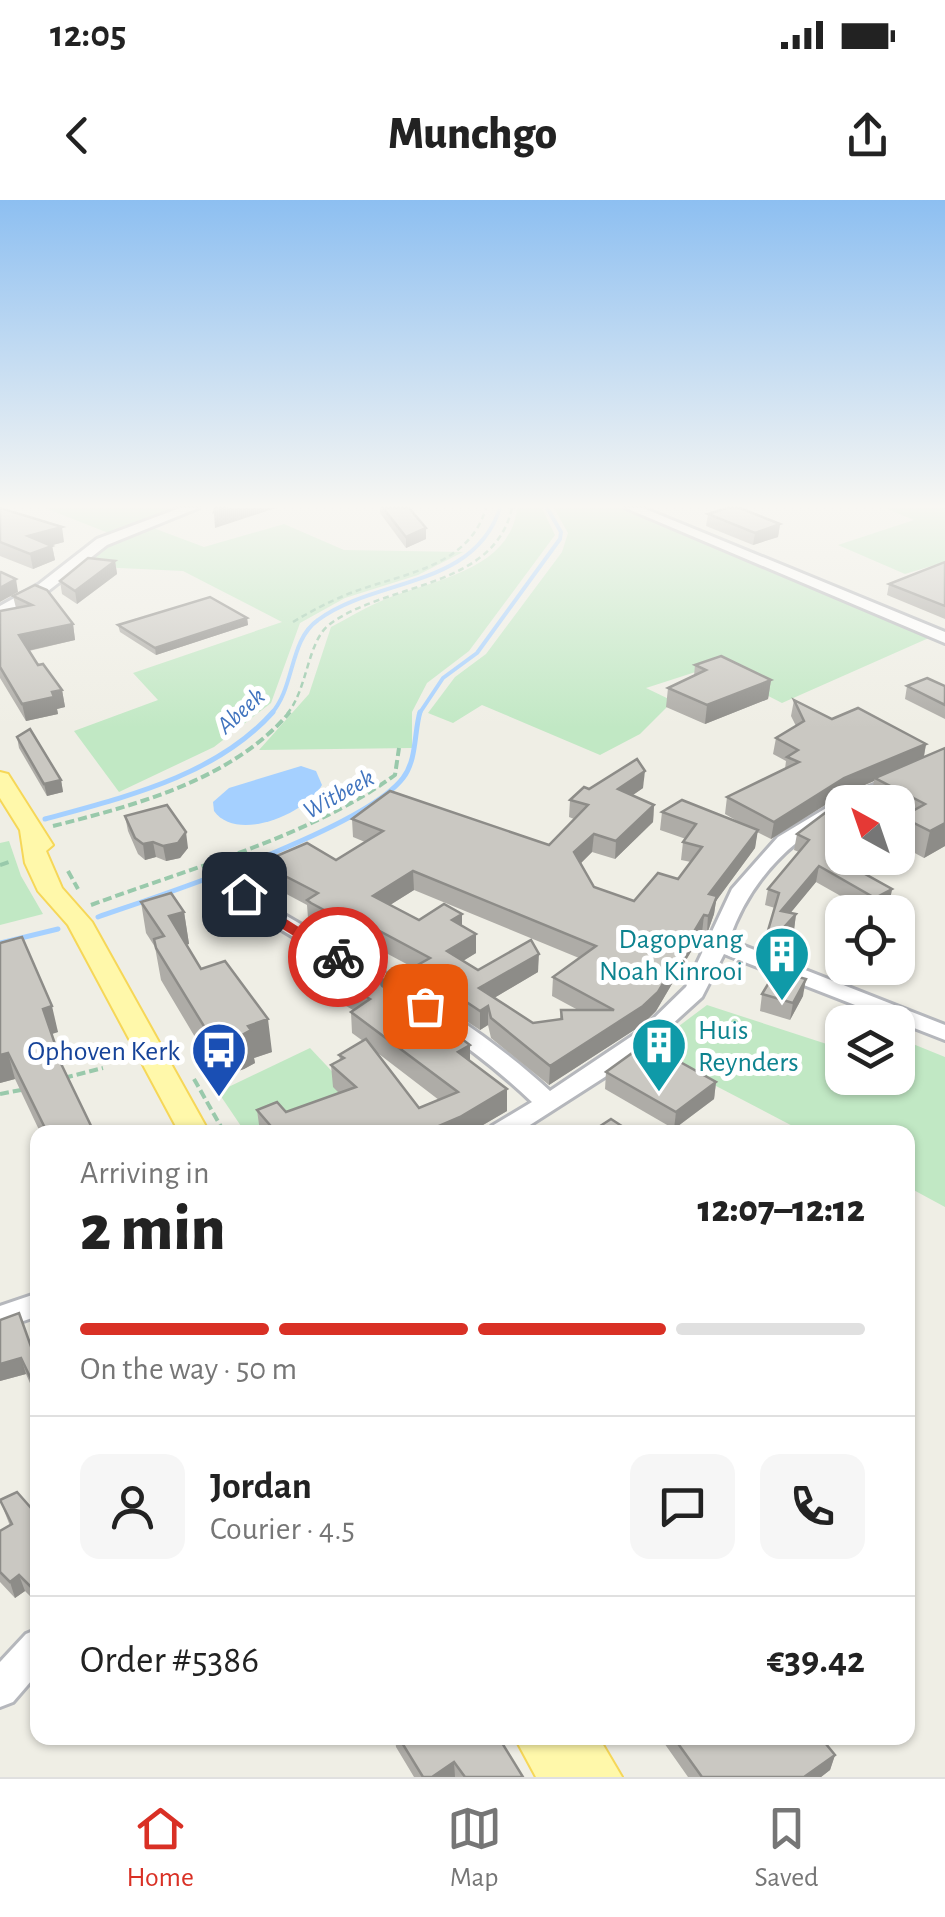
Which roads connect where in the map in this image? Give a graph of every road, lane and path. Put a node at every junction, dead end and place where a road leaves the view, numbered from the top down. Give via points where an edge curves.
1 (51, 582) edge
2 (382, 582) edge
3 (428, 582) edge
4 (810, 582) edge
5 (0, 612) edge
6 (293, 622) dead end
7 (945, 638) edge
8 (399, 748) dead end
9 (945, 760) edge
10 (0, 779) edge
11 (888, 785) edge
12 (825, 816) edge
13 (30, 832) junction
14 (244, 894) dead end
15 (78, 915) junction
16 (716, 943) junction
17 (945, 1032) edge
18 (103, 1068) dead end
19 (56, 1080) edge
20 (25, 1089) edge
21 (0, 1094) edge
22 (548, 1102) junction
23 (193, 1125) edge
24 (512, 1125) edge
25 (30, 1307) edge
26 (0, 1318) edge
27 (30, 1655) edge
28 (0, 1689) edge
29 (542, 1745) edge
30 (579, 1745) edge
31 (563, 1777) edge
32 (600, 1777) edge

1 - 5 street
2 - 6 path
3 - 13 path via 326,626 299,700 250,746 144,801
4 - 7 street
8 - 15 path via 394,775 365,797
9 - 11 street
10 - 13 main road
12 - 16 street via 758,865 735,896
13 - 15 main road via 51,891
14 - 22 street via 425,1006
15 - 23 main road
16 - 17 street
16 - 22 street via 698,988 665,1025
18 - 19 path
20 - 21 path
22 - 24 street
25 - 26 street
27 - 28 street
29 - 31 main road
30 - 32 main road

